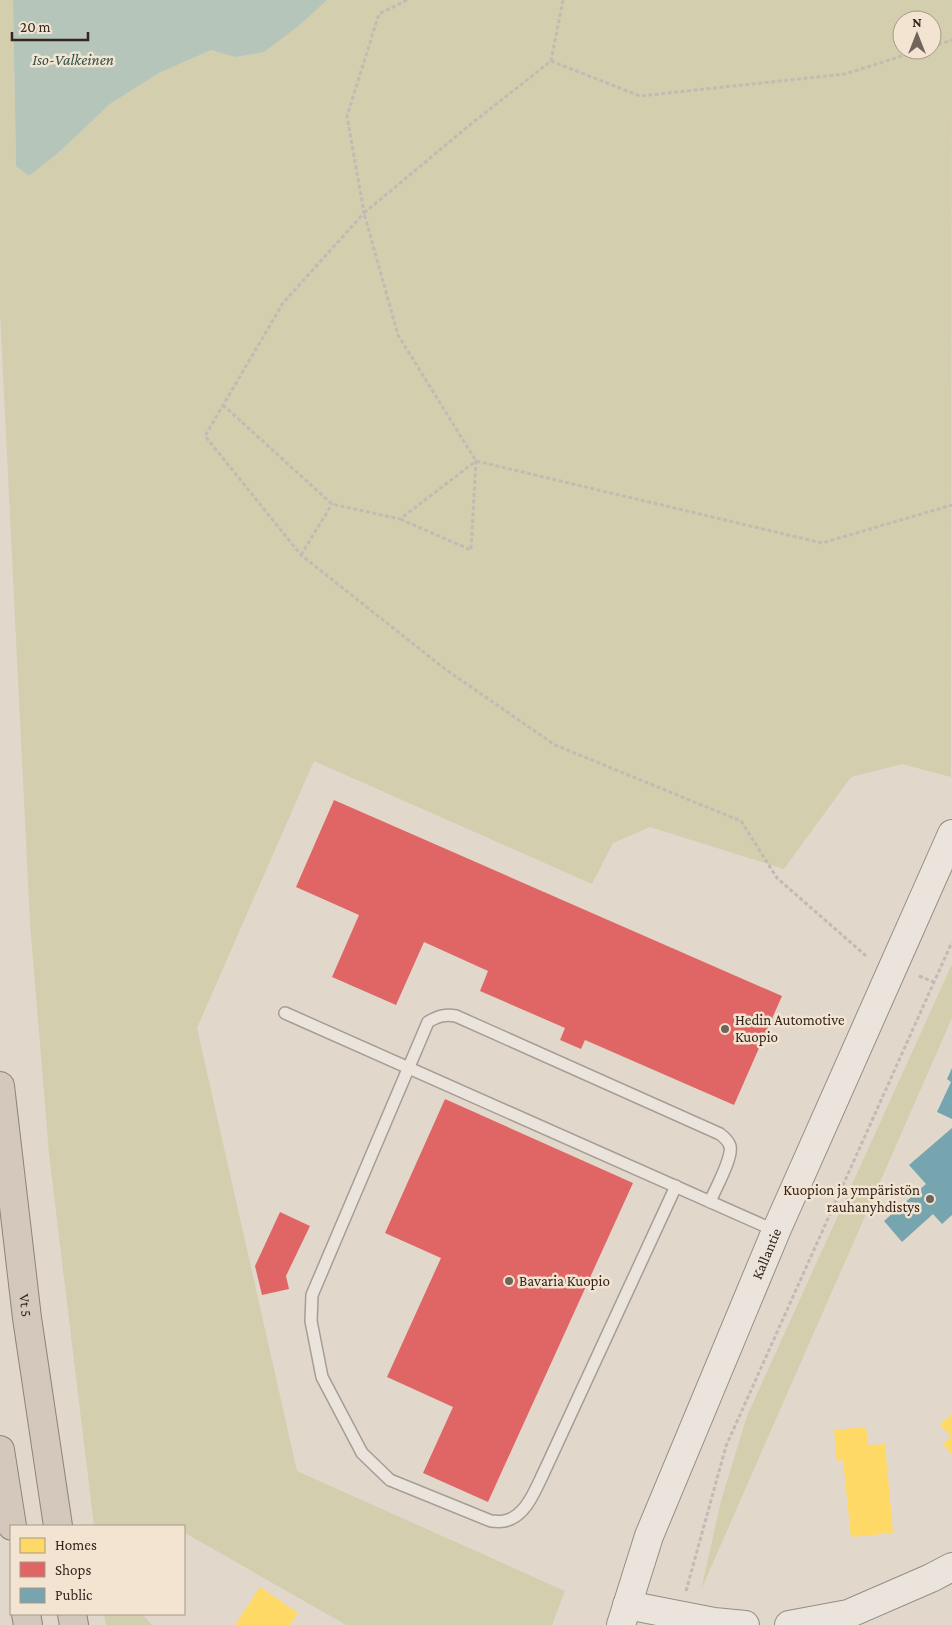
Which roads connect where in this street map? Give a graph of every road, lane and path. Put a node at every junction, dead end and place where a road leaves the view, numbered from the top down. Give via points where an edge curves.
1 (407, 0) edge
2 (563, 0) edge
3 (892, 59) edge
4 (551, 61) junction
5 (364, 213) junction
6 (223, 405) junction
7 (476, 461) junction
8 (332, 504) junction
9 (952, 506) edge
10 (400, 520) junction
11 (301, 555) junction
12 (952, 834) edge
13 (952, 942) edge
14 (893, 966) junction
15 (934, 982) junction
16 (285, 1013) dead end
17 (407, 1067) junction
18 (0, 1086) edge
19 (676, 1186) junction
20 (710, 1202) junction
21 (776, 1231) junction
22 (0, 1450) edge
23 (12, 1525) edge
24 (58, 1525) edge
25 (952, 1568) edge
26 (687, 1587) junction
27 (696, 1590) dead end
28 (679, 1614) junction
29 (624, 1615) edge
30 (745, 1625) edge
31 (789, 1625) edge

1 - 5 path via 379,14 347,116
2 - 4 path
3 - 4 path via 845,74 640,96
4 - 5 path
5 - 6 path via 283,303
5 - 7 path via 398,335
6 - 8 path
6 - 11 path via 205,436
7 - 9 path via 822,543
7 - 10 path
7 - 10 path via 471,550
8 - 10 path
8 - 11 path
11 - 14 path via 445,669 555,745 741,821 777,878 864,955
12 - 14 main road, Kallantie
13 - 15 path
14 - 15 path
14 - 21 main road, Kallantie
15 - 26 path via 726,1446
16 - 17 lane
17 - 19 lane
17 - 19 lane via 312,1295 311,1321 322,1377 362,1453 390,1480 491,1521 504,1521 526,1506
17 - 20 lane via 428,1022 447,1014 466,1020 720,1134 727,1140 729,1156
18 - 24 highway, Vt 5 via 27,1318
19 - 20 lane
20 - 21 lane
21 - 29 main road, Kallantie via 649,1536
22 - 23 highway
25 - 31 main road via 848,1614
26 - 27 path
26 - 28 path
28 - 29 main road
28 - 30 main road

